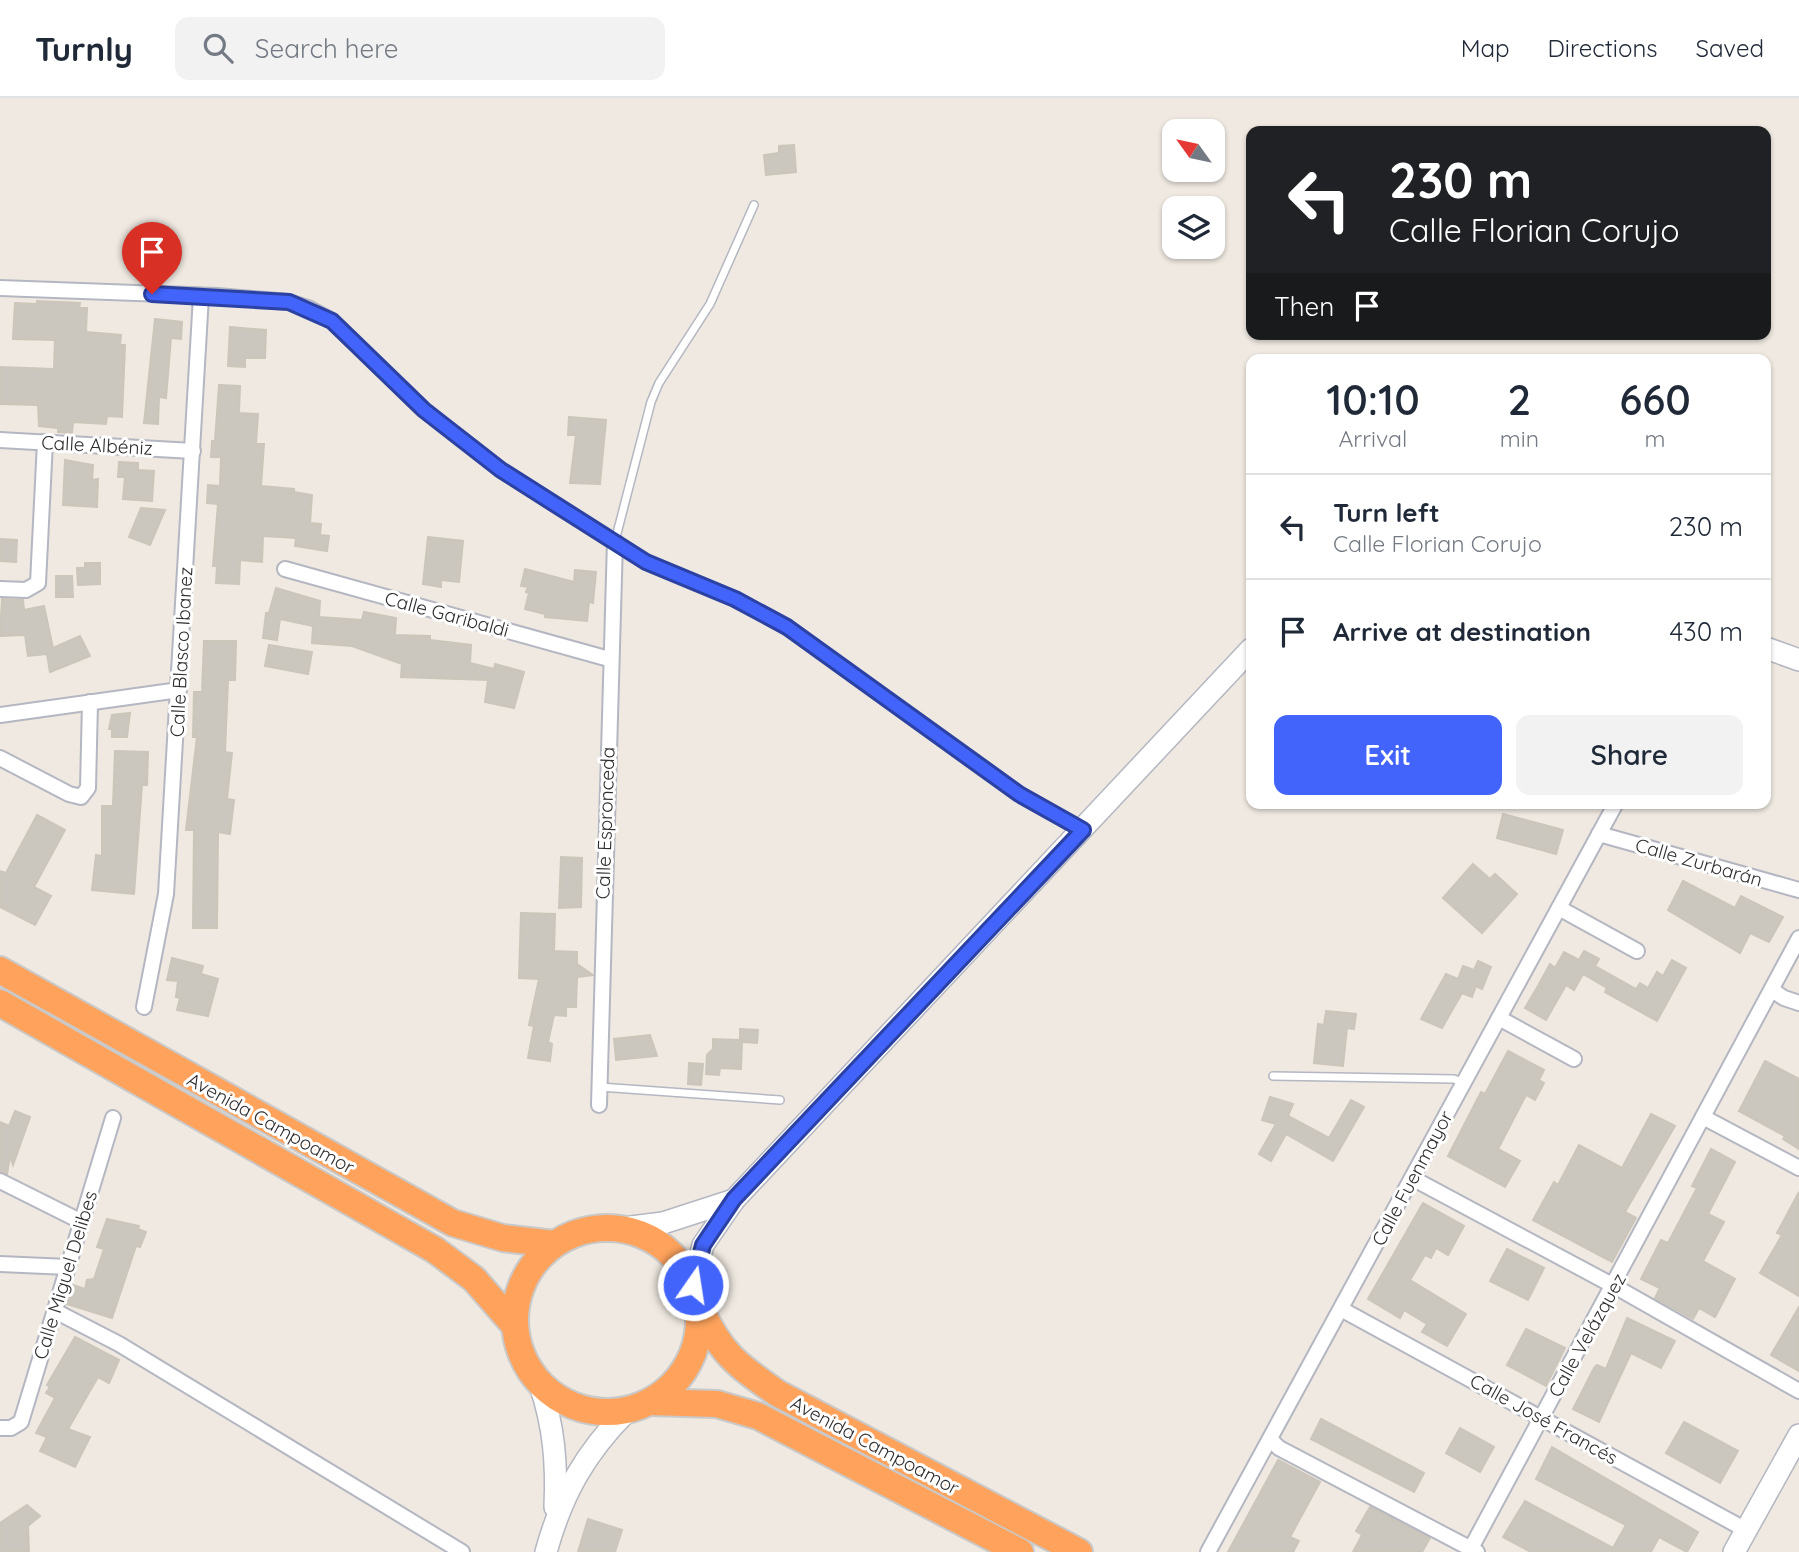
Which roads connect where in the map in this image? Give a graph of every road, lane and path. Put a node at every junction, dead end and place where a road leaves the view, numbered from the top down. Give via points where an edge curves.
1 (754, 205) dead end
2 (0, 289) edge
3 (201, 296) junction
4 (0, 440) edge
5 (45, 442) junction
6 (193, 451) junction
7 (615, 541) junction
8 (285, 569) dead end
9 (0, 589) edge
10 (1771, 650) edge
11 (1246, 654) edge
12 (610, 659) junction
13 (1799, 660) edge
14 (180, 690) junction
15 (90, 702) junction
16 (0, 715) edge
17 (0, 758) edge
18 (1613, 809) edge
19 (1083, 830) junction
20 (1600, 834) junction
21 (1799, 890) edge
22 (1559, 908) junction
23 (1799, 938) edge
24 (1637, 951) dead end
25 (0, 970) edge
26 (1772, 990) junction
27 (0, 1003) edge
28 (1799, 1003) edge
29 (144, 1007) dead end
30 (1499, 1018) junction
31 (1574, 1059) dead end
32 (1273, 1076) dead end
33 (1464, 1083) junction
34 (599, 1087) junction
35 (780, 1100) dead end
36 (599, 1105) dead end
37 (1703, 1117) junction
38 (113, 1118) dead end
39 (1799, 1168) edge
40 (1412, 1178) junction
41 (0, 1181) edge
42 (734, 1199) junction
43 (82, 1222) junction
44 (623, 1228) junction
45 (554, 1244) junction
46 (0, 1264) edge
47 (68, 1267) junction
48 (1614, 1286) junction
49 (696, 1296) junction
50 (1342, 1309) junction
51 (55, 1311) junction
52 (515, 1326) junction
53 (540, 1385) junction
54 (1799, 1391) edge
55 (639, 1406) junction
56 (1541, 1417) junction
57 (6, 1428) edge
58 (1799, 1436) edge
59 (1270, 1439) junction
60 (554, 1524) junction
61 (1746, 1530) junction
62 (1472, 1551) edge
63 (462, 1552) edge
64 (546, 1552) edge
65 (1020, 1552) edge
66 (1079, 1552) edge
67 (1208, 1552) edge
68 (1734, 1552) edge

1 - 7 lane via 710,304 659,383
2 - 3 street
3 - 6 street, Calle Blasco Ibanez
3 - 7 street via 289,302 332,321 464,443 536,494
4 - 5 street, Calle Albéniz
5 - 6 street, Calle Albéniz
5 - 9 street via 38,583 26,590
6 - 14 street, Calle Blasco Ibanez
7 - 12 street, Calle Espronceda
7 - 19 street via 646,562 735,599 787,627 1019,794
8 - 12 street, Calle Garibaldi
10 - 13 street
11 - 19 street
12 - 34 street, Calle Espronceda
14 - 15 street
14 - 29 street, Calle Blasco Ibanez via 164,916
15 - 16 street
15 - 17 street via 88,788 81,797
18 - 20 street, Calle Fuenmayor
19 - 42 street
20 - 21 street, Calle Zurbarán
20 - 22 street, Calle Fuenmayor
22 - 24 street
22 - 30 street, Calle Fuenmayor
23 - 26 street, Calle Velázquez
25 - 45 highway, Avenida Campoamor via 453,1223 503,1238
26 - 28 street
26 - 37 street, Calle Velázquez
27 - 52 highway, Avenida Campoamor via 435,1250 474,1279
30 - 31 street
30 - 33 street, Calle Fuenmayor
32 - 33 lane via 1454,1079
33 - 40 street, Calle Fuenmayor
34 - 35 lane
34 - 36 street, Calle Espronceda
37 - 39 street
37 - 48 street, Calle Velázquez
38 - 43 street, Calle Miguel Delibes
40 - 48 street
40 - 50 street, Calle Fuenmayor
41 - 43 street
42 - 44 street via 663,1223
42 - 49 street via 703,1245
43 - 47 street, Calle Miguel Delibes
44 - 45 highway via 587,1229
44 - 49 highway via 653,1239 677,1258
45 - 52 highway via 532,1266 518,1295
46 - 47 street
47 - 51 street, Calle Miguel Delibes
48 - 54 street
48 - 56 street, Calle Velázquez
49 - 55 highway via 696,1344 679,1378
49 - 66 highway, Avenida Campoamor via 714,1339 739,1366 778,1393
50 - 56 street, Calle José Francés
50 - 59 street, Calle Fuenmayor
51 - 57 street, Calle Miguel Delibes via 21,1422
51 - 63 street via 119,1344
52 - 53 highway via 522,1358
53 - 55 highway via 566,1403 596,1412
53 - 60 street via 551,1419 557,1466
55 - 60 street via 603,1435 577,1470
55 - 65 highway, Avenida Campoamor via 717,1404 758,1416
56 - 61 street, Calle José Francés
56 - 62 street, Calle Velázquez
58 - 61 street
59 - 62 street via 1279,1448
59 - 67 street, Calle Fuenmayor
60 - 64 street
61 - 68 street

